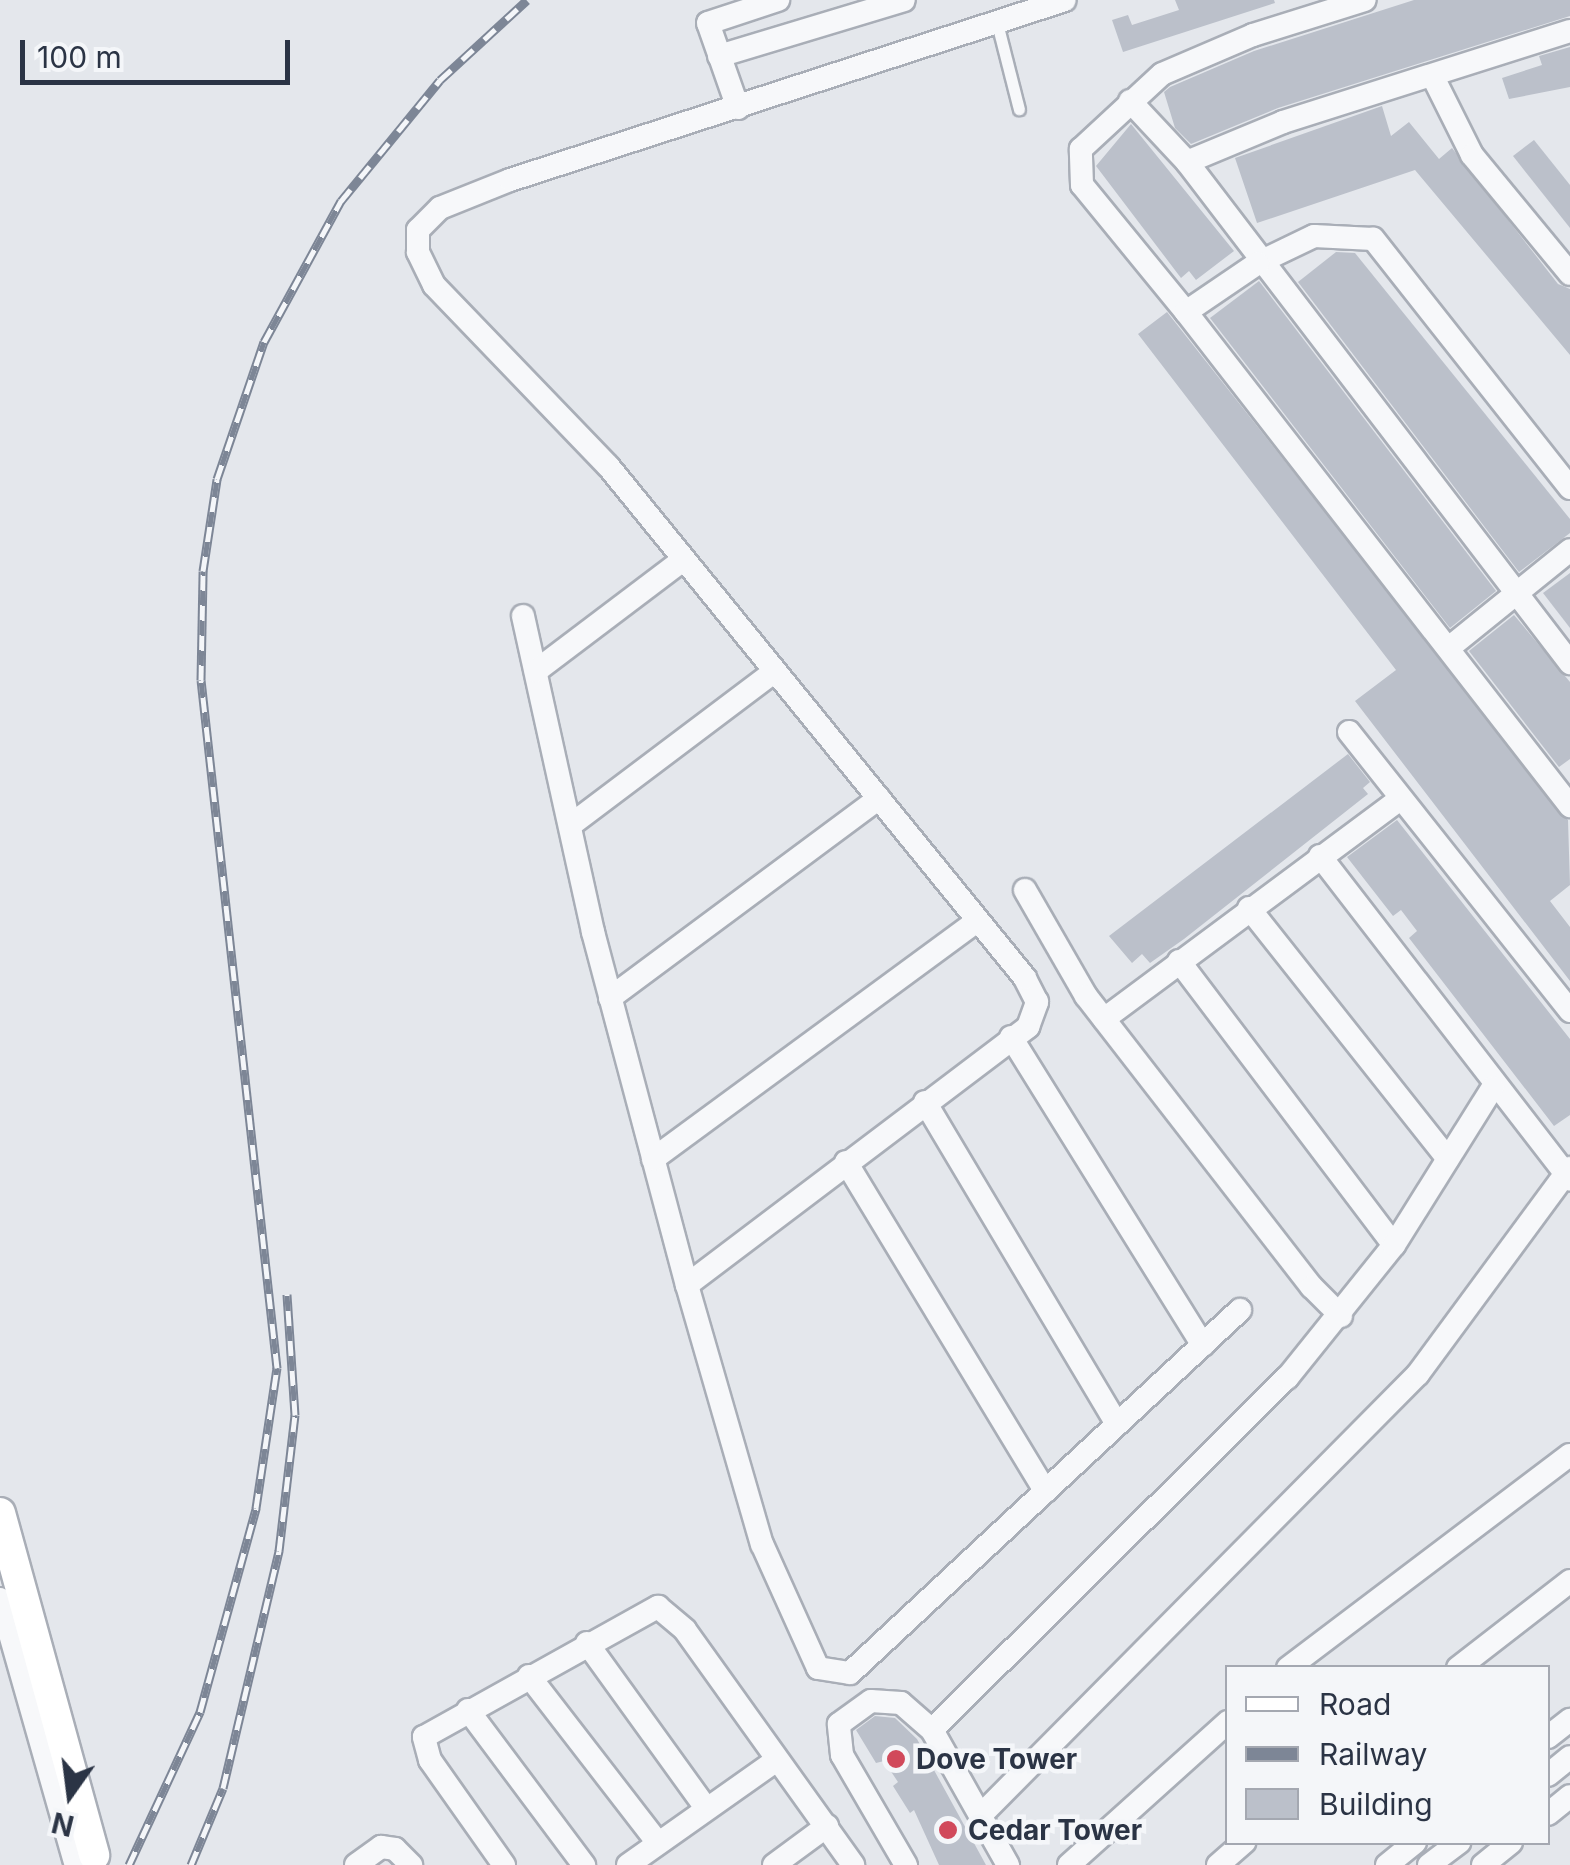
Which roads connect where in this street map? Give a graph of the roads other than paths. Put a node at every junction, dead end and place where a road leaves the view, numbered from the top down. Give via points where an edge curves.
1 (778, 0) edge
2 (904, 0) edge
3 (1064, 0) edge
4 (1365, 0) edge
5 (997, 24) junction
6 (1570, 32) edge
7 (719, 56) junction
8 (1433, 77) junction
9 (1130, 101) junction
10 (738, 108) junction
11 (1019, 109) dead end
12 (1187, 162) junction
13 (1258, 263) junction
14 (1570, 274) edge
15 (1186, 312) junction
16 (1570, 488) edge
17 (1570, 550) edge
18 (683, 560) junction
19 (1516, 594) junction
20 (524, 616) dead end
21 (1450, 647) junction
22 (1570, 663) edge
23 (536, 672) junction
24 (774, 672) junction
25 (1349, 732) dead end
26 (879, 798) junction
27 (1399, 800) junction
28 (1570, 806) edge
29 (572, 824) junction
30 (1320, 856) junction
31 (1025, 890) dead end
32 (1249, 908) junction
33 (977, 921) junction
34 (1180, 961) junction
35 (610, 998) junction
36 (1570, 1011) edge
37 (1104, 1019) junction
38 (1011, 1038) junction
39 (1493, 1087) junction
40 (925, 1102) junction
41 (1448, 1159) junction
42 (653, 1160) junction
43 (846, 1162) junction
44 (1569, 1174) edge
45 (1394, 1245) junction
46 (687, 1286) junction
47 (1240, 1310) dead end
48 (1342, 1316) junction
49 (1203, 1345) junction
50 (1118, 1424) junction
51 (1570, 1455) edge
52 (1046, 1491) junction
53 (0, 1513) edge
54 (1570, 1580) edge
55 (0, 1599) edge
56 (587, 1643) junction
57 (1292, 1665) edge
58 (1462, 1665) edge
59 (529, 1676) junction
60 (468, 1710) junction
61 (1570, 1720) edge
62 (1225, 1725) edge
63 (932, 1730) junction
64 (1550, 1736) edge
65 (1570, 1757) edge
66 (777, 1760) junction
67 (1550, 1772) edge
68 (706, 1808) junction
69 (983, 1813) junction
70 (826, 1826) junction
71 (658, 1843) junction
72 (1241, 1845) edge
73 (1412, 1845) edge
74 (1454, 1845) edge
75 (1507, 1845) edge
76 (84, 1860) edge
77 (356, 1865) edge
78 (411, 1865) edge
79 (504, 1865) edge
80 (584, 1865) edge
81 (628, 1865) edge
82 (774, 1865) edge
83 (854, 1865) edge
84 (906, 1865) edge
85 (1008, 1865) edge
86 (1069, 1865) edge
87 (1218, 1865) edge
88 (1387, 1865) edge
89 (1429, 1865) edge
90 (1483, 1865) edge

1 - 7 street via 708,23
2 - 7 street
3 - 5 street
4 - 9 street via 1196,59 1162,74
5 - 10 street
5 - 11 lane
6 - 8 street
7 - 10 street
8 - 12 street via 1283,122
8 - 14 street via 1472,155
9 - 12 street
9 - 15 street via 1090,134 1079,176
10 - 18 street via 468,196 428,216 416,242 434,285 458,314 609,467
12 - 13 street
13 - 15 street
13 - 16 street via 1314,236 1373,239
13 - 19 street
15 - 21 street
17 - 19 street
18 - 23 street
18 - 24 street
19 - 21 street
19 - 22 street
20 - 23 street
21 - 28 street
23 - 29 street
24 - 26 street
24 - 29 street
25 - 27 street
26 - 33 street
26 - 35 street
27 - 30 street
27 - 36 street
29 - 35 street
30 - 32 street
30 - 39 street
31 - 37 street
32 - 34 street
32 - 41 street
33 - 38 street via 1037,1002 1028,1027
33 - 42 street
34 - 37 street
34 - 45 street
35 - 42 street
37 - 48 street
38 - 40 street
38 - 49 street
39 - 41 street
39 - 44 street
40 - 43 street
40 - 50 street
41 - 45 street
42 - 46 street
43 - 46 street
43 - 52 street
44 - 69 street via 1418,1374
45 - 48 street
46 - 52 street via 762,1544 818,1668 850,1673
47 - 49 street
48 - 63 street via 1288,1378
49 - 50 street
50 - 52 street
51 - 57 street
53 - 76 street
54 - 58 street
55 - 76 street
56 - 59 street
56 - 66 street via 648,1610 665,1609
56 - 68 street
59 - 60 street
59 - 71 street
60 - 79 street via 430,1732 422,1746
60 - 80 street
61 - 64 street
62 - 86 street
63 - 69 street
63 - 84 street via 886,1698 840,1724 842,1756
65 - 67 street
66 - 68 street
66 - 70 street
68 - 71 street
69 - 85 street
70 - 82 street
70 - 83 street
71 - 81 street
72 - 87 street
73 - 88 street
74 - 89 street
75 - 90 street
77 - 78 street via 381,1847 395,1849

